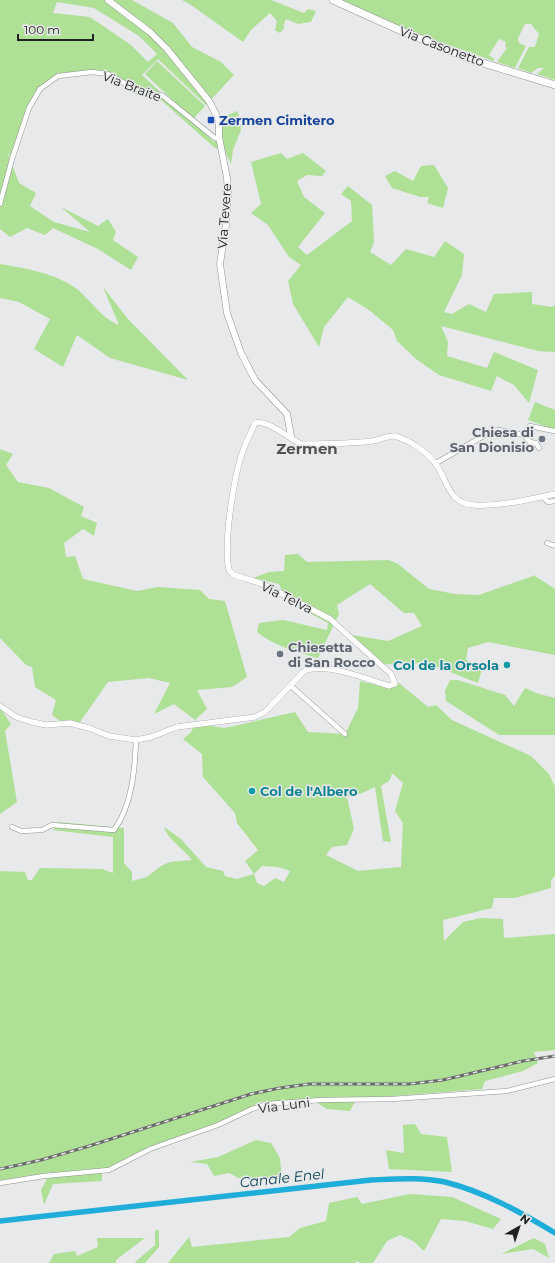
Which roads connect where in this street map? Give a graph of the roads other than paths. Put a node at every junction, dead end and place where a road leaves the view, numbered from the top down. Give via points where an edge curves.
1 (108, 0) edge
2 (332, 0) edge
3 (555, 85) edge
4 (219, 139) junction
5 (0, 204) edge
6 (554, 432) edge
7 (524, 435) junction
8 (291, 436) junction
9 (539, 448) dead end
10 (436, 463) junction
11 (555, 494) edge
12 (543, 497) junction
13 (555, 501) edge
14 (547, 543) dead end
15 (555, 546) edge
16 (291, 686) junction
17 (0, 706) edge
18 (345, 734) dead end
19 (136, 740) junction
20 (12, 827) dead end
21 (555, 1079) edge
22 (0, 1183) edge

1 - 4 main road, Via Tevere via 150,32 204,95 219,120
2 - 3 main road, Via Casonetto via 473,60
4 - 5 street, Via Braite via 163,96 131,87 108,74 92,72 58,76 40,89 29,108
4 - 8 main road, Via Tevere via 227,186 226,224 220,264 227,313 241,353 255,380 287,414
6 - 7 street via 530,426
7 - 9 street
7 - 10 street via 492,431
8 - 10 street via 302,444 373,441 394,436 409,442
8 - 16 street, Via Telva via 262,423 255,423 243,451 233,496 228,549 229,570 234,575 260,583 330,619 391,674 394,684 389,686 341,671 311,668 304,671
10 - 12 street via 450,493 460,501 473,505
11 - 12 street
12 - 13 street via 548,502
14 - 15 street
16 - 18 street
16 - 19 street, Via Telva via 265,712 255,717 177,727
17 - 19 street, Via Telva via 16,717 39,724 70,723 109,736
19 - 20 street via 126,807 114,830 52,824 42,830 21,831
21 - 22 street, Via Luni via 506,1091 268,1104 150,1149 109,1170

